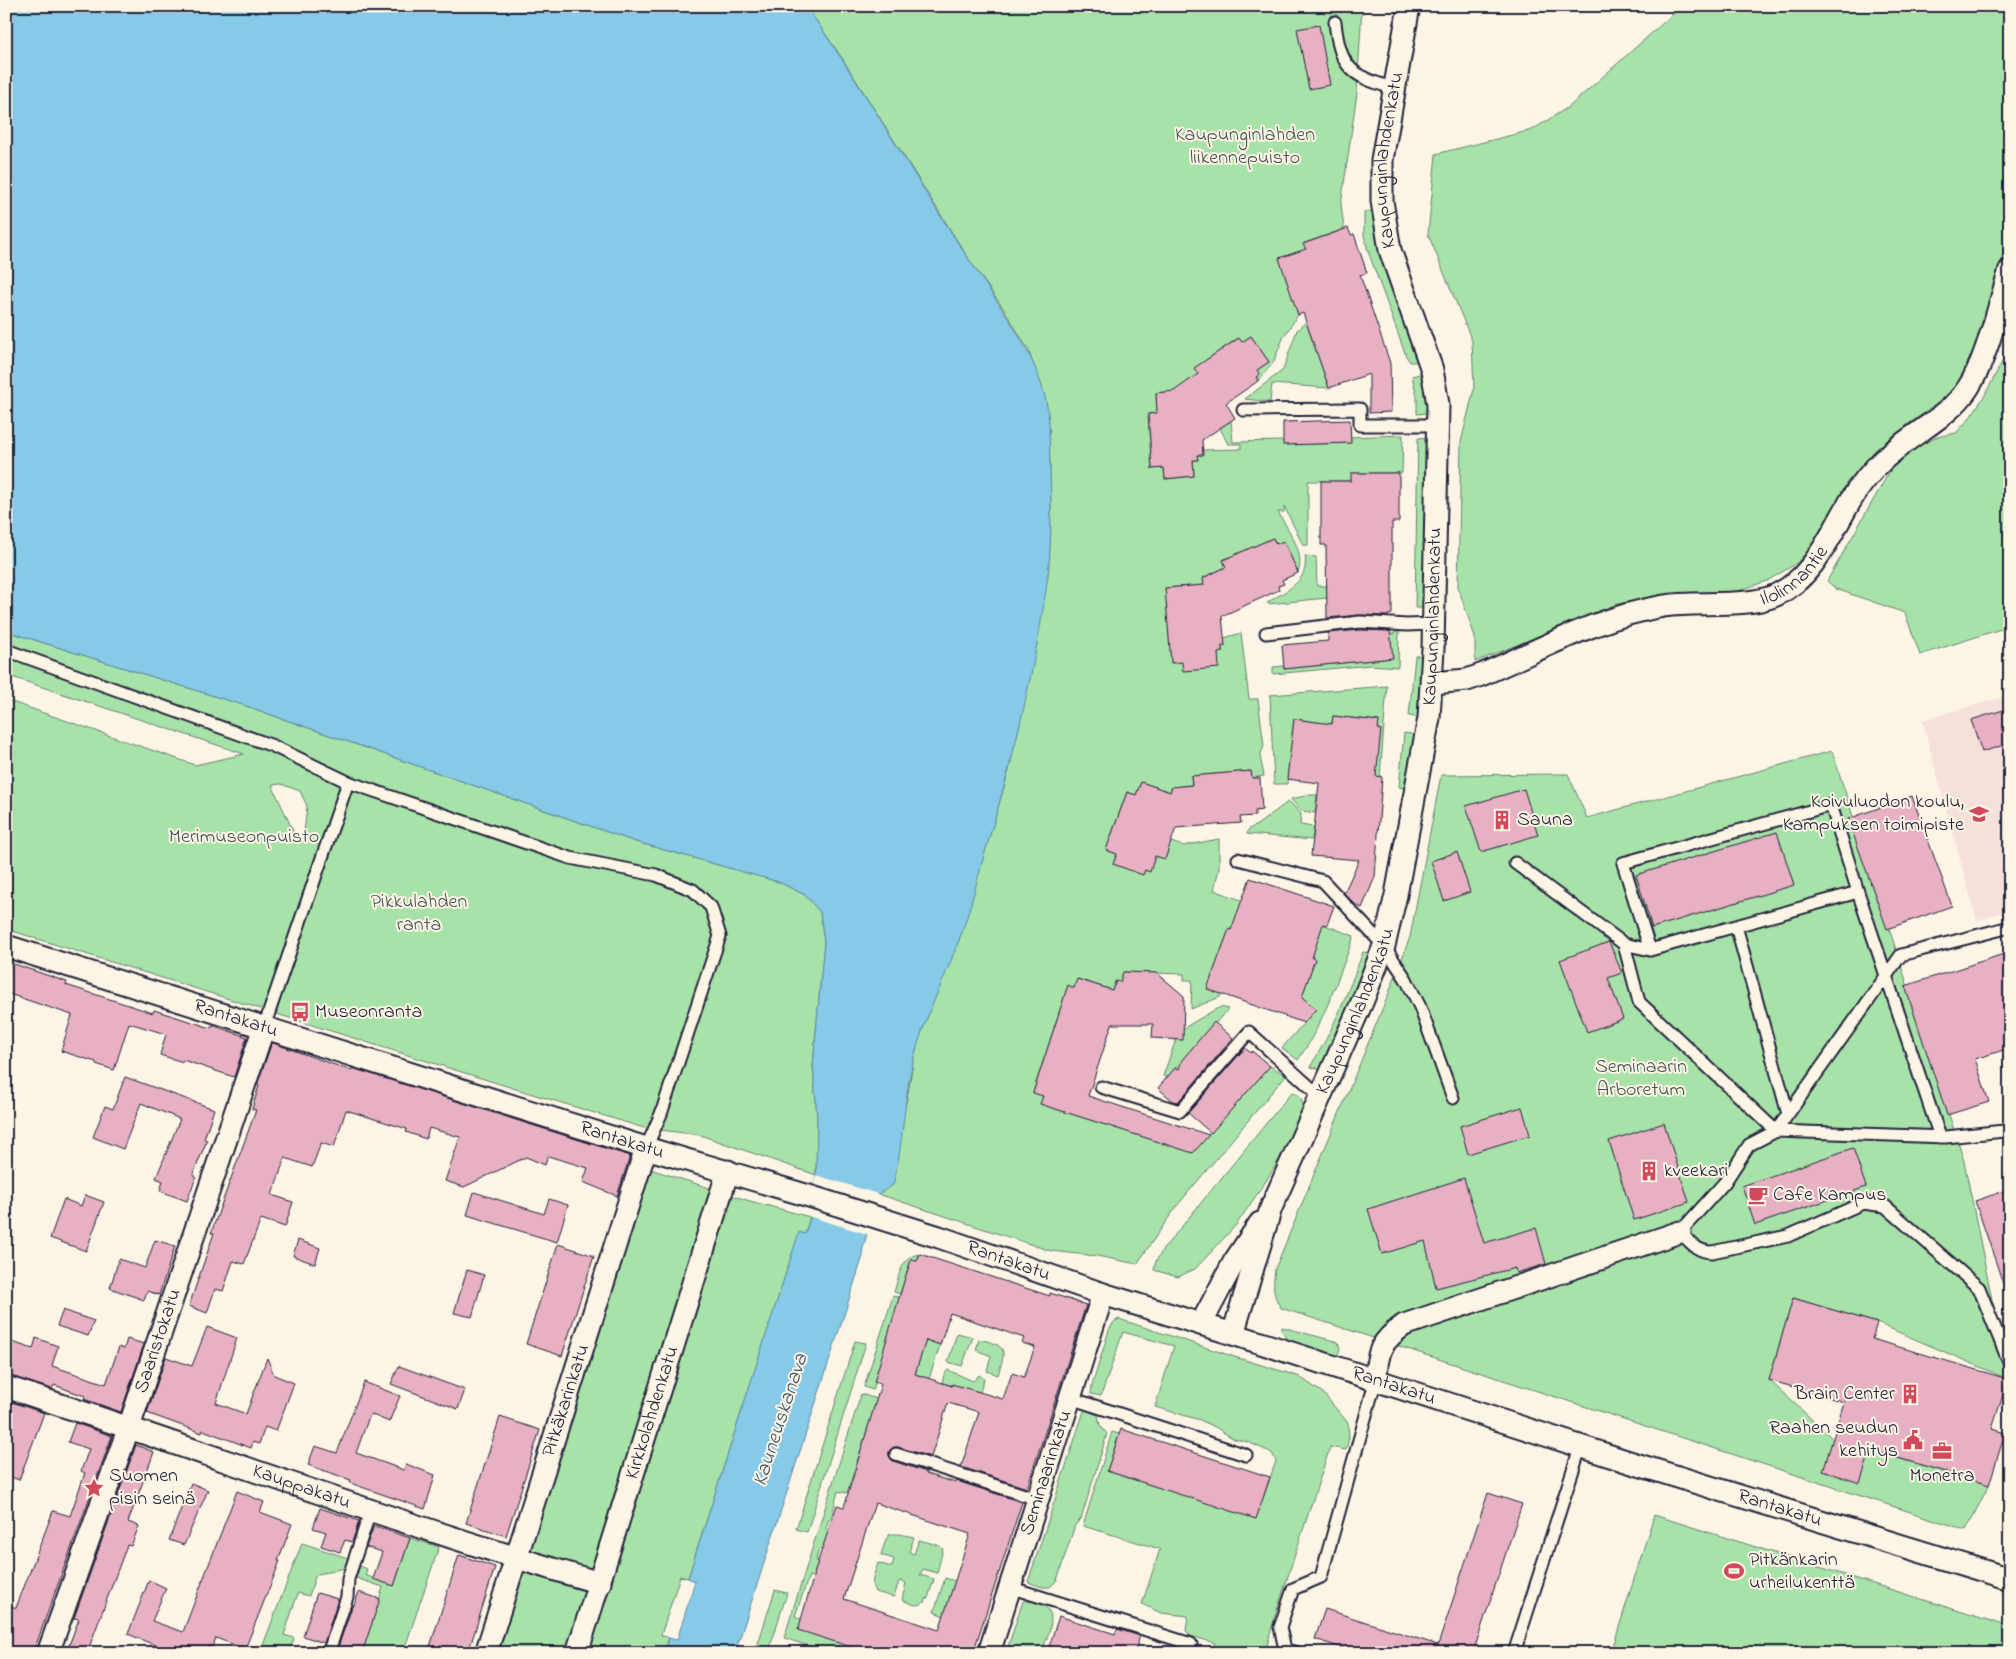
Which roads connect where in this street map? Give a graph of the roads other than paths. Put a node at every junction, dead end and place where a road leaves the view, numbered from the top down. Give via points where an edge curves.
1 (1409, 6) edge
2 (1335, 22) dead end
3 (1393, 88) junction
4 (2010, 270) edge
5 (1243, 410) dead end
6 (1439, 425) junction
7 (1433, 624) junction
8 (1266, 633) dead end
9 (6, 650) edge
10 (1432, 683) junction
11 (348, 782) junction
12 (1238, 859) dead end
13 (1515, 863) dead end
14 (1858, 892) junction
15 (1736, 926) junction
16 (2010, 927) edge
17 (1624, 944) junction
18 (1384, 946) junction
19 (7, 949) edge
20 (1650, 950) junction
21 (1886, 977) junction
22 (264, 1027) junction
23 (1102, 1088) dead end
24 (1320, 1096) junction
25 (1454, 1098) dead end
26 (1788, 1114) junction
27 (2008, 1130) edge
28 (1776, 1131) junction
29 (1940, 1137) junction
30 (646, 1148) junction
31 (728, 1171) junction
32 (1270, 1208) junction
33 (1680, 1232) junction
34 (1103, 1294) junction
35 (1200, 1324) junction
36 (1233, 1334) junction
37 (2010, 1365) edge
38 (1376, 1379) junction
39 (6, 1387) edge
40 (1070, 1398) junction
41 (129, 1427) junction
42 (1581, 1445) junction
43 (896, 1454) dead end
44 (1246, 1455) dead end
45 (1037, 1499) junction
46 (371, 1509) junction
47 (516, 1558) junction
48 (2010, 1579) edge
49 (600, 1582) junction
50 (1010, 1587) junction
51 (1191, 1644) dead end
52 (329, 1652) dead end
53 (48, 1653) edge
54 (486, 1653) edge
55 (577, 1653) edge
56 (989, 1653) edge
57 (1296, 1653) edge
58 (1514, 1653) edge

1 - 3 street, Kaupunginlahdenkatu
2 - 3 lane via 1338,49 1343,60 1360,77
3 - 6 street, Kaupunginlahdenkatu via 1382,160 1382,201 1390,250 1432,370
4 - 10 street, Ilolinnantie via 1977,372 1968,388 1957,401 1902,442 1872,471 1823,549 1798,581 1786,590 1765,600 1665,606 1628,614 1581,629 1467,680
5 - 6 lane via 1360,409 1360,425
6 - 7 street, Kaupunginlahdenkatu
7 - 8 lane via 1360,622
7 - 10 street, Kaupunginlahdenkatu
9 - 11 lane via 273,746
10 - 18 street, Kaupunginlahdenkatu via 1429,718
11 - 22 lane
11 - 30 lane via 570,858 656,876 693,890 711,907 720,936 661,1114
12 - 18 lane via 1323,881
13 - 17 lane
14 - 15 lane
14 - 20 lane via 1831,805 1623,863
14 - 21 lane
15 - 20 lane
15 - 26 lane
16 - 21 lane via 1901,955
17 - 20 lane
17 - 28 lane via 1639,1002
18 - 24 street, Kaupunginlahdenkatu
18 - 25 lane via 1420,1006
19 - 22 street, Rantakatu
21 - 26 lane
21 - 29 lane
22 - 30 street, Rantakatu
22 - 41 street, Saaristokatu
23 - 24 lane via 1180,1111 1249,1032
24 - 32 street, Kaupunginlahdenkatu
26 - 28 lane
27 - 29 lane
28 - 29 lane
28 - 33 lane via 1749,1145 1725,1182
30 - 31 street, Rantakatu
30 - 47 street, Pitkäkarinkatu
31 - 34 street, Rantakatu
31 - 49 street, Kirkkolahdenkatu
32 - 35 street, Kaupunginlahdenkatu via 1234,1262
32 - 36 street, Kaupunginlahdenkatu
33 - 37 lane via 1694,1247 1712,1252 1788,1236 1863,1204 1885,1206 1980,1288
33 - 38 street via 1404,1325 1387,1338 1381,1348
34 - 35 street, Rantakatu
34 - 40 street, Seminaarinkatu
35 - 36 street, Rantakatu
36 - 38 street, Rantakatu
38 - 42 street, Rantakatu
38 - 57 lane via 1322,1576 1294,1589 1280,1627 1285,1649
39 - 41 street, Kauppakatu
40 - 44 lane
40 - 45 street, Seminaarinkatu
41 - 46 street, Kauppakatu
41 - 53 street, Saaristokatu
42 - 48 street, Rantakatu
42 - 58 lane
43 - 45 lane
45 - 50 street, Seminaarinkatu
46 - 47 street, Kauppakatu
46 - 52 lane
47 - 49 street, Kauppakatu
47 - 54 street, Pitkäkarinkatu
49 - 55 street, Kirkkolahdenkatu
50 - 51 lane
50 - 56 street, Seminaarinkatu

